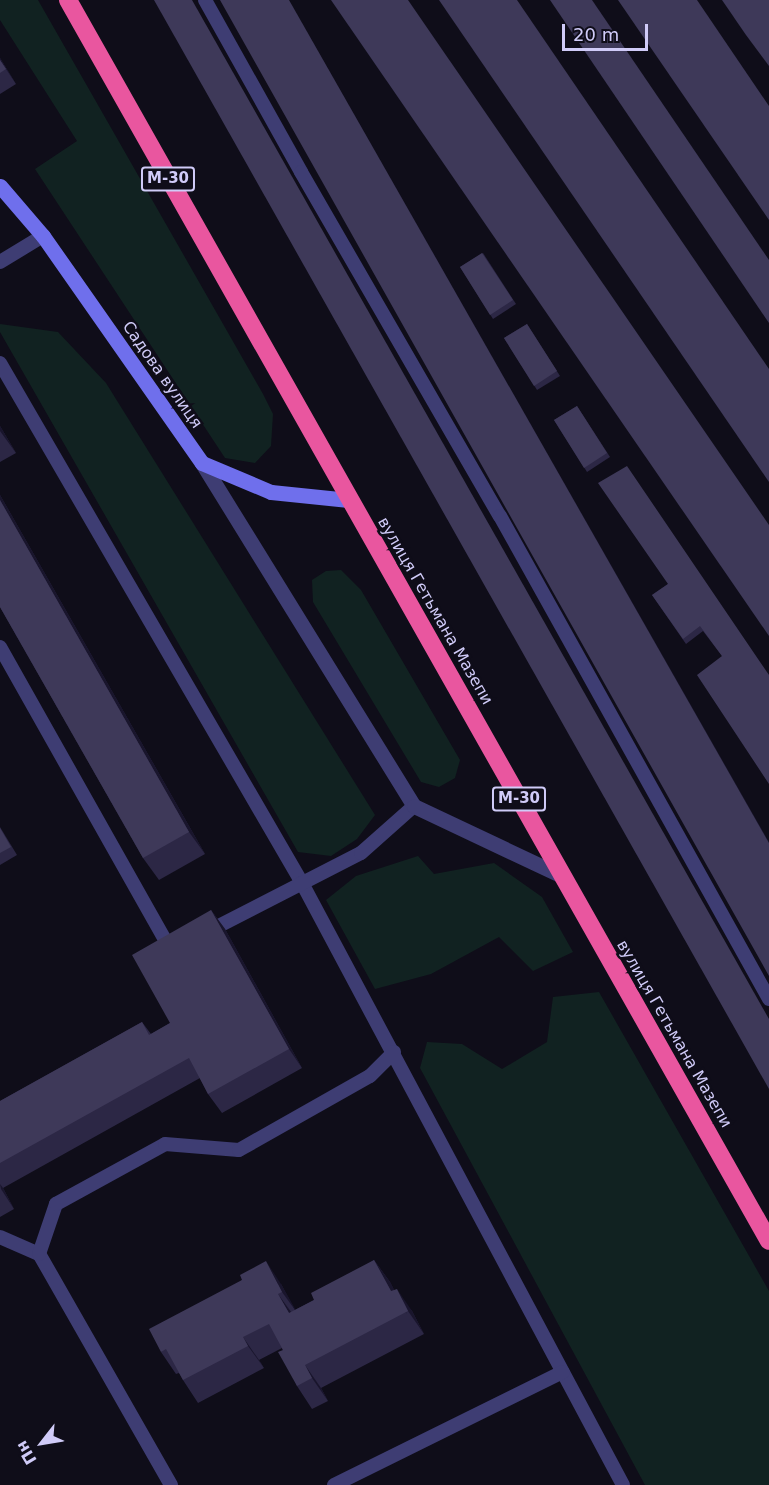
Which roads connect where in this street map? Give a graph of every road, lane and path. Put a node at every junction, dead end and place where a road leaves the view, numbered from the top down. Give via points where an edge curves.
1 (68, 0) edge
2 (206, 0) edge
3 (0, 186) edge
4 (43, 236) junction
5 (0, 262) edge
6 (0, 363) edge
7 (202, 463) junction
8 (349, 500) junction
9 (0, 647) edge
10 (414, 806) junction
11 (562, 876) junction
12 (302, 883) junction
13 (769, 999) edge
14 (393, 1052) junction
15 (0, 1238) edge
16 (769, 1241) edge
17 (39, 1254) junction
18 (563, 1372) junction
19 (171, 1485) edge
20 (333, 1485) edge
21 (623, 1485) edge

1 - 8 highway, вулиця Гетьмана Мазепи / М-30
2 - 13 lane
3 - 4 street, Садова вулиця
4 - 5 lane
4 - 7 street, Садова вулиця
6 - 12 lane
7 - 8 street via 272,492
7 - 10 street
8 - 11 highway, вулиця Гетьмана Мазепи / М-30
9 - 12 lane via 172,952
10 - 11 street
10 - 12 lane via 361,852
11 - 16 highway, вулиця Гетьмана Мазепи / М-30
12 - 14 lane
14 - 17 lane via 370,1076 239,1150 165,1144 56,1204
14 - 18 lane
15 - 17 lane
17 - 19 lane
18 - 20 lane
18 - 21 lane

